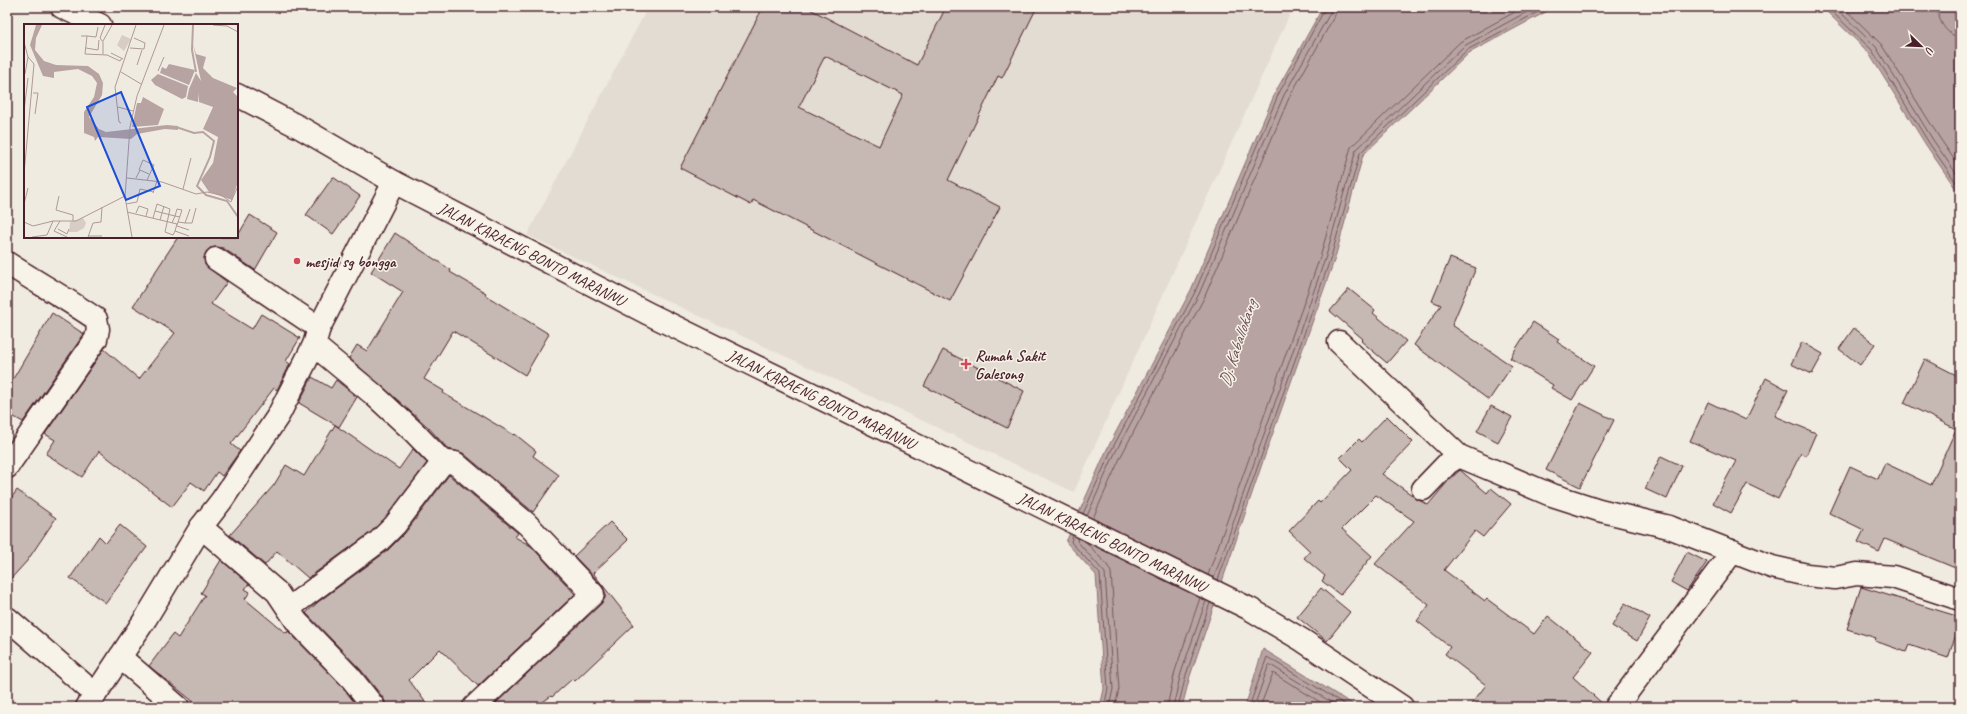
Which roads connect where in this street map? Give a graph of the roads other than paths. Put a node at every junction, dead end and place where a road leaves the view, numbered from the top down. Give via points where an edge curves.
1 (62, 7) edge
2 (92, 17) edge
3 (238, 96) edge
4 (394, 182) junction
5 (216, 259) dead end
6 (7, 263) edge
7 (316, 336) junction
8 (1338, 342) dead end
9 (1458, 456) junction
10 (440, 461) junction
11 (7, 467) edge
12 (1423, 489) dead end
13 (201, 527) junction
14 (1733, 551) junction
15 (1960, 599) edge
16 (289, 608) junction
17 (7, 618) edge
18 (120, 657) junction
19 (91, 701) edge
20 (178, 707) edge
21 (374, 707) edge
22 (474, 707) edge
23 (1402, 707) edge
24 (1616, 707) edge

1 - 2 street
3 - 4 street, JALAN KARAENG BONTO MARANNU via 301,128
4 - 7 street
4 - 23 street, JALAN KARAENG BONTO MARANNU via 640,310 1219,594 1282,628
5 - 7 street
6 - 11 street via 74,303 96,319 98,329 96,338
7 - 10 street
7 - 13 street via 278,416
8 - 9 street
9 - 12 street
9 - 14 street via 1568,501 1669,527
10 - 16 street via 436,473 395,525 378,542
10 - 22 street via 449,461 460,467 527,524 593,594
13 - 16 street via 277,592
13 - 18 street
14 - 15 street via 1772,567 1807,575 1835,578 1857,574 1894,577
14 - 24 street
16 - 21 street via 297,622 351,678
17 - 19 street
18 - 19 street
18 - 20 street

